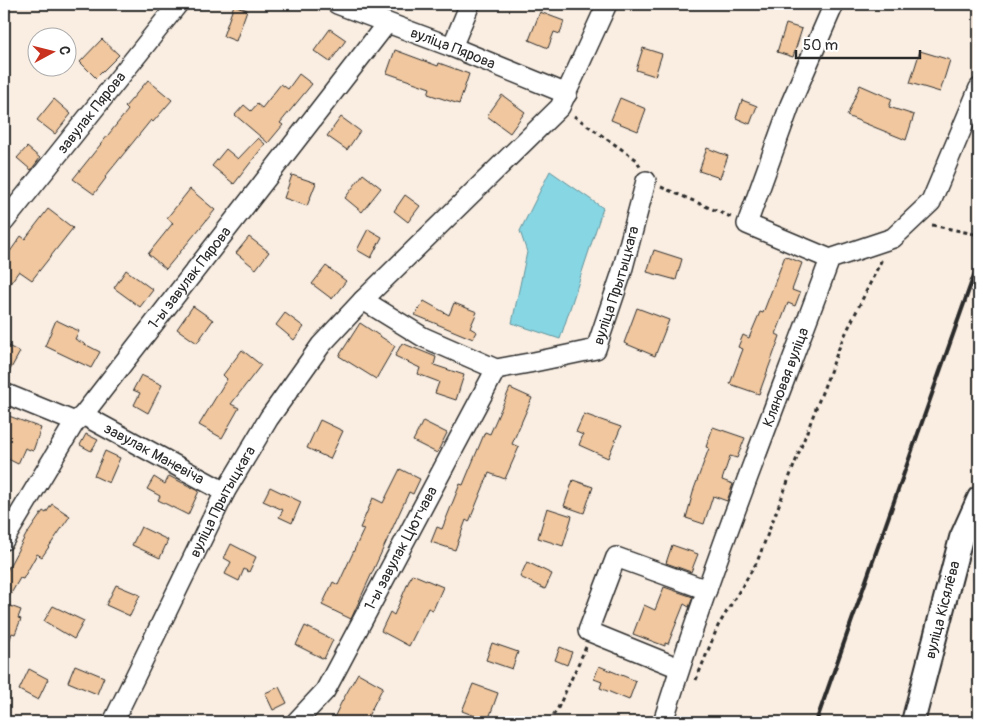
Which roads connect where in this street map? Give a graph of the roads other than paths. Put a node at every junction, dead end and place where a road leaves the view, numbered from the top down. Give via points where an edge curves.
1 (178, 4) edge
2 (337, 4) edge
3 (470, 4) edge
4 (607, 4) edge
5 (834, 4) edge
6 (387, 23) junction
7 (452, 47) junction
8 (979, 88) edge
9 (567, 94) junction
10 (646, 181) dead end
11 (4, 222) edge
12 (830, 259) junction
13 (363, 300) junction
14 (496, 369) junction
15 (4, 393) edge
16 (79, 419) junction
17 (225, 492) junction
18 (979, 498) edge
19 (4, 540) edge
20 (707, 590) junction
21 (680, 668) junction
22 (113, 722) edge
23 (296, 722) edge
24 (663, 722) edge
25 (913, 722) edge

1 - 11 street, завулак Пярова
2 - 6 street, вуліца Пярова
3 - 7 street
4 - 9 street, вуліца Прытыцкага
5 - 12 street via 790,105 747,224
6 - 7 street, вуліца Пярова
6 - 16 street, 1-ы завулак Пярова
7 - 9 street, вуліца Пярова
8 - 12 street via 931,202 892,238
9 - 13 street, вуліца Прытыцкага via 560,107
10 - 14 street, вуліца Прытыцкага via 621,275 596,349
12 - 20 street, Кляновая вуліца
13 - 14 street via 423,337
13 - 17 street, вуліца Прытыцкага via 320,345 269,418
14 - 23 street, 1-ы завулак Цютчава via 325,691
15 - 16 street, завулак Маневіча
16 - 17 street, завулак Маневіча
16 - 19 street, 1-ы завулак Пярова
17 - 22 street, вуліца Прытыцкага
18 - 25 street, вуліца Кісялёва via 961,538
20 - 21 street, Кляновая вуліца
20 - 21 street via 616,557 588,631
21 - 24 street, Кляновая вуліца

